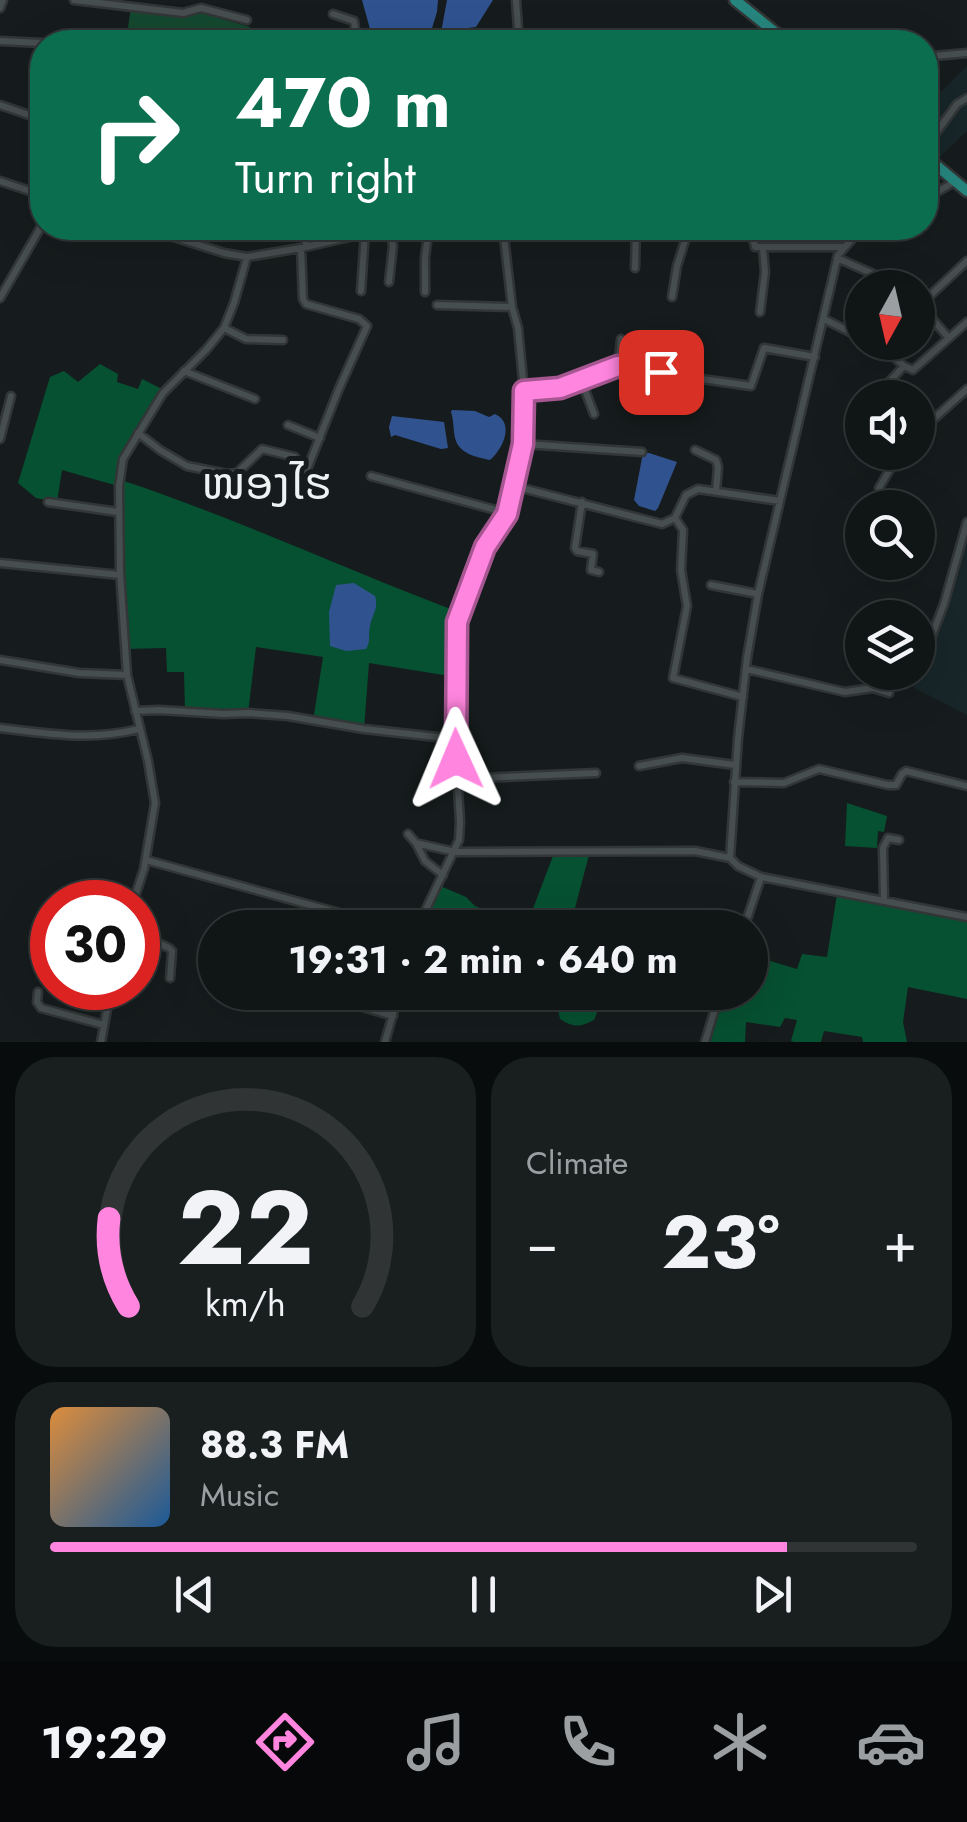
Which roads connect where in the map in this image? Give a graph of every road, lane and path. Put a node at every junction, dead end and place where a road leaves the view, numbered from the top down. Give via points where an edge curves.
1 (3, 0) edge
2 (74, 0) edge
3 (516, 0) edge
4 (736, 0) edge
5 (0, 8) edge
6 (332, 14) dead end
7 (247, 20) dead end
8 (355, 30) edge
9 (519, 30) edge
10 (772, 30) edge
11 (0, 41) edge
12 (30, 42) edge
13 (967, 53) edge
14 (938, 56) edge
15 (967, 98) edge
16 (0, 104) edge
17 (30, 115) edge
18 (938, 130) edge
19 (938, 167) edge
20 (0, 180) edge
21 (956, 182) junction
22 (30, 191) edge
23 (967, 191) edge
24 (938, 192) edge
25 (33, 240) edge
26 (183, 240) edge
27 (305, 240) edge
28 (332, 240) edge
29 (370, 240) edge
30 (392, 240) edge
31 (427, 240) edge
32 (504, 240) edge
33 (636, 240) edge
34 (685, 240) edge
35 (753, 240) edge
36 (851, 240) edge
37 (304, 247) junction
38 (843, 247) junction
39 (763, 248) junction
40 (248, 257) junction
41 (837, 258) junction
42 (967, 261) edge
43 (636, 268) dead end
44 (864, 270) edge
45 (389, 282) dead end
46 (935, 290) edge
47 (362, 291) dead end
48 (425, 292) dead end
49 (672, 297) dead end
50 (0, 298) edge
51 (437, 305) dead end
52 (512, 307) junction
53 (760, 312) dead end
54 (824, 319) junction
55 (935, 322) edge
56 (967, 322) edge
57 (224, 328) junction
58 (845, 330) edge
59 (948, 337) junction
60 (621, 339) dead end
61 (283, 340) dead end
62 (815, 356) junction
63 (897, 360) edge
64 (618, 366) junction
65 (904, 366) junction
66 (184, 372) junction
67 (891, 380) edge
68 (582, 382) junction
69 (967, 389) edge
70 (524, 391) junction
71 (11, 396) dead end
72 (255, 399) dead end
73 (594, 414) dead end
74 (935, 418) edge
75 (288, 425) dead end
76 (138, 433) junction
77 (320, 438) junction
78 (0, 439) edge
79 (523, 444) junction
80 (694, 450) dead end
81 (642, 452) dead end
82 (295, 458) dead end
83 (890, 470) edge
84 (371, 476) dead end
85 (304, 477) dead end
86 (514, 486) junction
87 (879, 488) dead end
88 (716, 491) junction
89 (780, 501) junction
90 (48, 502) dead end
91 (582, 502) junction
92 (118, 512) junction
93 (507, 514) junction
94 (675, 518) junction
95 (967, 522) edge
96 (0, 563) edge
97 (599, 572) dead end
98 (120, 575) junction
99 (711, 585) dead end
100 (758, 594) junction
101 (935, 627) edge
102 (0, 660) edge
103 (746, 668) junction
104 (127, 675) junction
105 (889, 693) dead end
106 (743, 697) junction
107 (134, 711) junction
108 (0, 728) edge
109 (139, 729) junction
110 (455, 739) junction
111 (735, 765) junction
112 (639, 766) dead end
113 (596, 774) dead end
114 (458, 779) junction
115 (734, 782) junction
116 (967, 786) edge
117 (408, 834) dead end
118 (898, 840) dead end
119 (416, 843) junction
120 (455, 852) junction
121 (730, 858) junction
122 (146, 860) junction
123 (443, 875) junction
124 (762, 877) junction
125 (140, 880) edge
126 (884, 900) junction
127 (328, 910) edge
128 (426, 910) edge
129 (750, 910) edge
130 (967, 917) edge
131 (160, 944) edge
132 (170, 978) dead end
133 (48, 1010) edge
134 (107, 1010) edge
135 (373, 1010) edge
136 (394, 1010) edge
137 (715, 1010) edge
138 (393, 1016) junction
139 (104, 1025) junction
140 (101, 1042) edge
141 (385, 1042) edge
142 (706, 1042) edge

1 - 5 street
2 - 7 street via 184,13 201,8
3 - 9 street
4 - 10 main road
6 - 8 street via 354,21
11 - 12 street
13 - 14 street
15 - 18 street
16 - 17 street
19 - 21 main road
20 - 22 street
21 - 23 main road
21 - 24 street
25 - 50 street
26 - 40 street
27 - 37 street
28 - 37 street
29 - 47 street
30 - 45 street
31 - 48 street
32 - 52 street
33 - 43 street
34 - 49 street
35 - 39 street
36 - 38 street
37 - 40 street
37 - 77 street via 306,304 367,326
38 - 39 street
38 - 41 street
39 - 53 street
40 - 57 street
41 - 44 street
41 - 54 street
42 - 46 street
51 - 52 street
52 - 70 street
54 - 58 street
54 - 62 street
55 - 59 street
56 - 59 street
57 - 61 street via 254,340
57 - 66 street
59 - 65 street via 913,370
60 - 64 street
62 - 64 street via 764,348 751,386
62 - 89 street
63 - 65 street
64 - 68 street
65 - 67 street
66 - 72 street
66 - 76 street
68 - 70 street
68 - 73 street
69 - 74 street
70 - 79 street
71 - 78 street
75 - 77 street
76 - 82 street via 187,466 227,474 266,449
76 - 92 street via 124,459
77 - 85 street
79 - 81 street
79 - 86 street
80 - 88 street via 716,460
83 - 87 street
84 - 93 street
86 - 91 street
86 - 93 street
88 - 89 street
88 - 94 street via 690,492
89 - 100 street
90 - 92 street
91 - 94 street via 656,524
91 - 97 street via 575,548 593,554 590,570
92 - 98 street
93 - 110 street via 485,547 457,622
94 - 106 street via 683,530 687,606 674,678
95 - 101 street
96 - 98 street
98 - 104 street
99 - 100 street
100 - 103 street
102 - 104 street
103 - 105 street via 844,692
103 - 106 street
104 - 107 street
106 - 111 street
107 - 109 street
107 - 110 street via 248,712
108 - 109 street via 69,736
109 - 122 street via 154,804
110 - 114 street
111 - 112 street via 682,758
111 - 115 street
113 - 114 street
114 - 120 street
115 - 116 street via 784,783 820,768 892,786 910,771
115 - 121 street
117 - 119 street
118 - 126 street via 888,838 883,848
119 - 120 street
119 - 123 street
120 - 121 street via 696,851
120 - 123 street
121 - 124 street
122 - 125 street
122 - 127 street
123 - 128 street
124 - 126 street
124 - 129 street
126 - 130 street
131 - 132 street via 172,951
133 - 139 street
134 - 139 street
135 - 138 street
136 - 138 street
137 - 142 street
138 - 141 street
139 - 140 street

